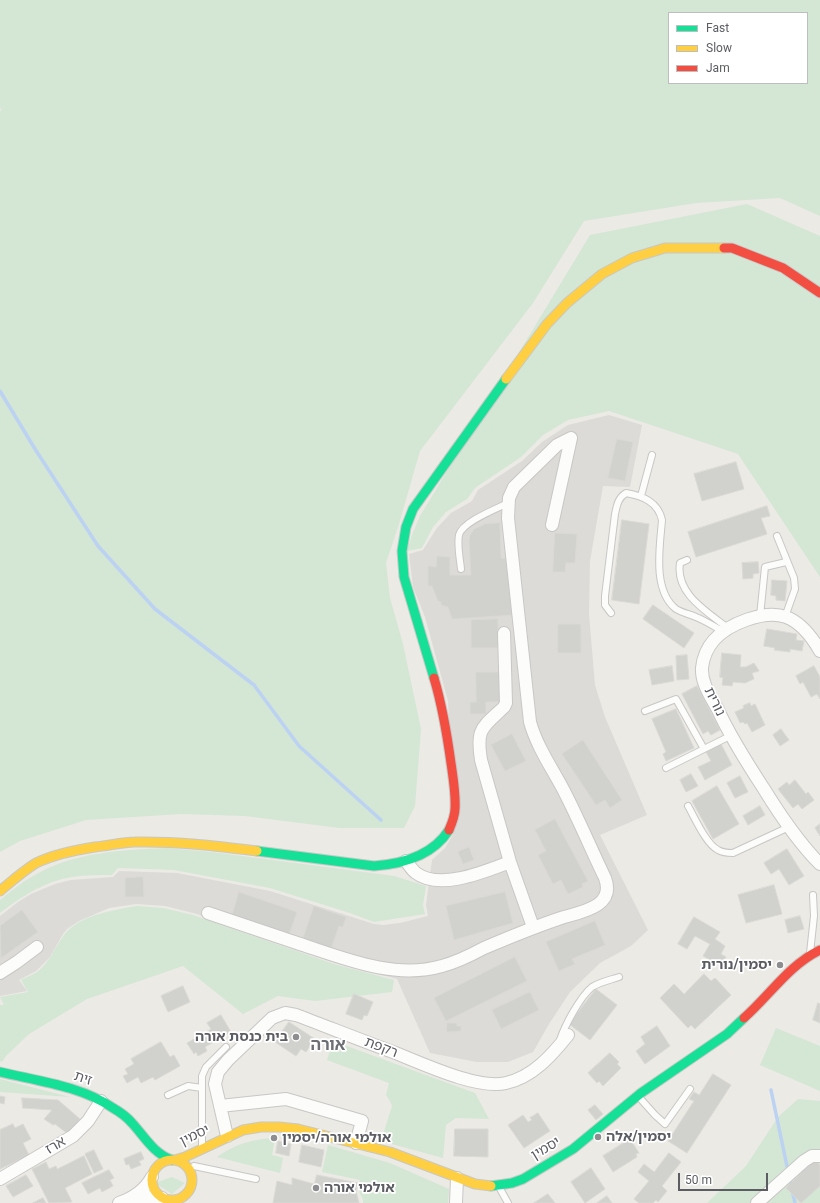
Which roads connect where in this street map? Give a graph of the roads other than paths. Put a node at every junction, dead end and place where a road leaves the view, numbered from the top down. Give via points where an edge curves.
1 (820, 294) edge
2 (652, 455) dead end
3 (641, 496) junction
4 (508, 503) junction
5 (552, 525) dead end
6 (777, 536) dead end
7 (687, 560) dead end
8 (786, 562) junction
9 (461, 569) dead end
10 (611, 613) dead end
11 (760, 616) junction
12 (785, 616) junction
13 (726, 630) junction
14 (504, 633) dead end
15 (820, 651) edge
16 (645, 711) dead end
17 (730, 736) junction
18 (704, 749) junction
19 (666, 768) dead end
20 (688, 806) dead end
21 (789, 827) junction
22 (406, 861) junction
23 (510, 862) junction
24 (820, 864) edge
25 (0, 891) edge
26 (813, 895) dead end
27 (208, 913) dead end
28 (533, 927) junction
29 (37, 947) dead end
30 (820, 950) edge
31 (810, 955) junction
32 (0, 973) edge
33 (618, 977) dead end
34 (568, 1035) dead end
35 (226, 1047) dead end
36 (556, 1049) junction
37 (0, 1072) edge
38 (202, 1088) junction
39 (690, 1089) dead end
40 (168, 1095) dead end
41 (638, 1096) junction
42 (101, 1101) junction
43 (220, 1106) junction
44 (227, 1136) junction
45 (145, 1138) junction
46 (356, 1143) junction
47 (202, 1148) junction
48 (820, 1156) edge
49 (174, 1160) junction
50 (193, 1170) junction
51 (152, 1175) junction
52 (0, 1178) edge
53 (457, 1178) junction
54 (256, 1179) dead end
55 (498, 1186) junction
56 (162, 1198) junction
57 (124, 1201) edge
58 (456, 1203) edge
59 (508, 1203) edge
60 (756, 1203) edge

1 - 22 main road via 783,268 732,248 665,248 632,258 602,274 567,303 547,324 476,420 413,509 406,527 402,551 409,600 440,702 455,800 453,820 445,836 433,848
2 - 3 lane
3 - 10 lane via 626,493 621,496 617,505 605,596 605,605
3 - 13 lane via 656,507 662,520 659,567 671,604 683,613
4 - 5 street via 516,483 557,445 571,438
4 - 9 lane via 462,528 459,534
4 - 28 street via 532,730 574,811 608,886 606,896 596,906
6 - 8 lane
7 - 13 lane via 680,563 682,584 694,601
8 - 11 lane via 765,567
8 - 12 lane via 795,584
11 - 12 street, נורית
11 - 13 street, נורית
12 - 15 street via 807,632
13 - 17 street, נורית via 714,640 707,651 702,674
14 - 23 street via 506,703 483,728 479,746
16 - 18 lane via 676,699
17 - 18 lane
17 - 21 street, נורית
18 - 19 lane
20 - 21 lane via 711,845 726,853 733,853
21 - 24 street, נורית
22 - 23 street via 413,870 425,878 444,880 468,877
22 - 25 main road via 374,866 215,846 133,842 53,856 22,872
23 - 28 street
26 - 31 lane via 814,916
27 - 28 street via 353,962 376,967 422,970 446,965
29 - 32 street
30 - 31 main road, יסמין
31 - 41 main road, יסמין via 790,970 731,1031
33 - 36 lane via 592,987 566,1025
34 - 36 street, רקפת
35 - 38 lane via 204,1071
36 - 43 street, רקפת via 539,1066 523,1076 507,1083 493,1085 443,1071 296,1015 282,1014 270,1020 218,1072 215,1084
37 - 42 main road, זית via 72,1090
38 - 40 lane via 188,1086
38 - 47 lane
39 - 41 lane via 665,1124
41 - 55 main road, יסמין via 562,1156 518,1181
42 - 45 main road, זית via 125,1116
42 - 52 street, ארז via 88,1121 73,1136
43 - 44 street, רקפת
43 - 46 street via 286,1099 362,1121
44 - 46 main road, יסמין via 252,1128 279,1127
44 - 47 main road, יסמין
44 - 50 main road, יסמין via 206,1151
45 - 49 main road, זית via 158,1153
45 - 51 main road, זית via 152,1154
46 - 53 main road, יסמין via 403,1157
47 - 49 main road, יסמין
48 - 60 street via 812,1156 804,1161
49 - 50 main road
49 - 51 main road via 160,1164
50 - 54 lane
50 - 56 main road via 191,1187 184,1197 172,1201
51 - 56 main road via 154,1189
51 - 57 street via 144,1188
53 - 55 main road, יסמין via 475,1184
53 - 58 street
55 - 59 lane
56 - 57 street via 148,1197

